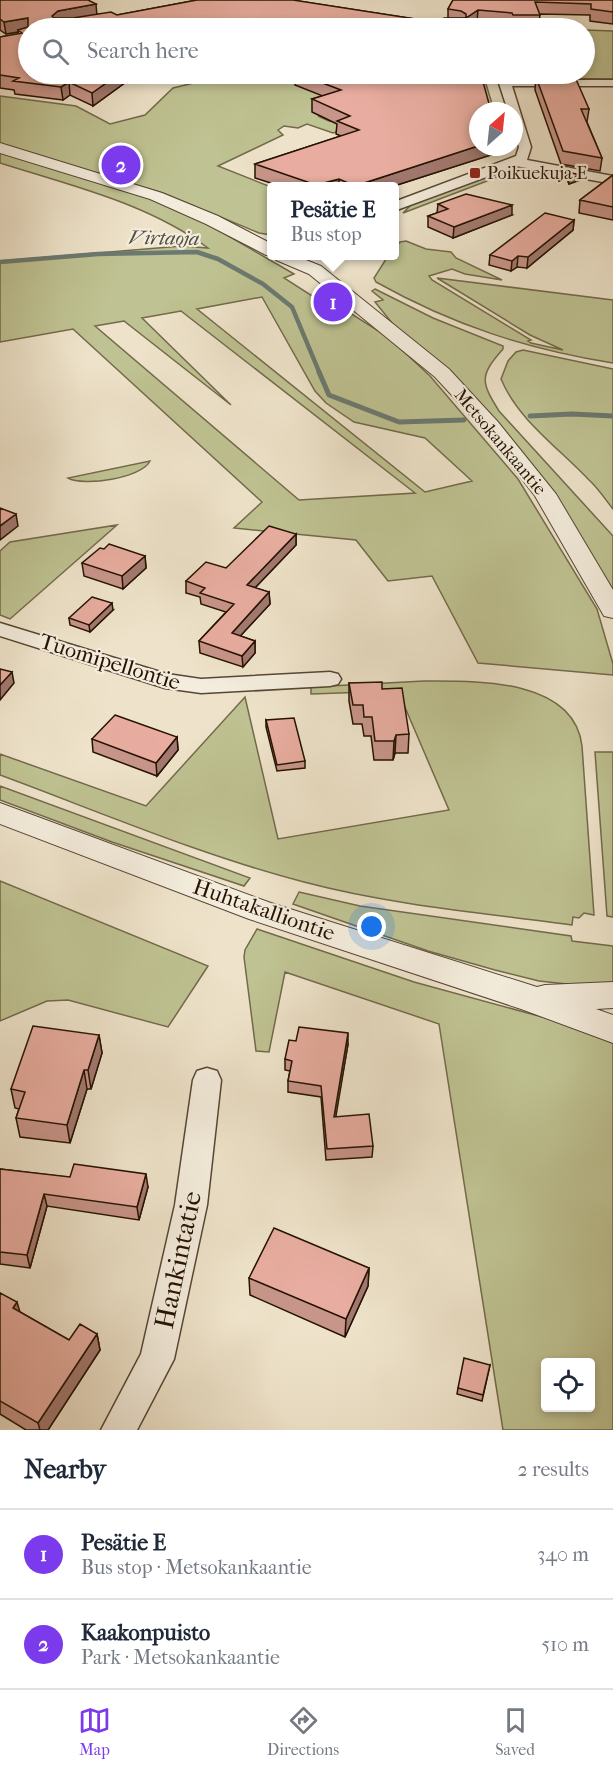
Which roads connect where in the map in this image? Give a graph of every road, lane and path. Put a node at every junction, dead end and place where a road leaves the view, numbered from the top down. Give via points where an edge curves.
1 (595, 82) edge
2 (613, 83) edge
3 (505, 84) edge
4 (0, 148) edge
5 (517, 162) junction
6 (613, 180) edge
7 (399, 206) edge
8 (267, 248) edge
9 (283, 260) edge
10 (613, 610) edge
11 (0, 628) edge
12 (330, 679) dead end
13 (0, 813) edge
14 (613, 995) edge
15 (532, 999) junction
16 (613, 1029) edge
17 (207, 1080) dead end
18 (118, 1430) edge

1 - 2 street
3 - 5 street via 525,147
4 - 8 street, Metsokankaantie via 156,196
5 - 6 street
5 - 7 street
9 - 10 street, Metsokankaantie via 300,275 353,302 442,374 491,426 545,494
11 - 12 street, Tuomipellontie via 184,685
13 - 15 street, Huhtakalliontie via 260,911
14 - 15 street
15 - 16 street, Huhtakalliontie
17 - 18 street, Hankintatie via 191,1205 157,1359

